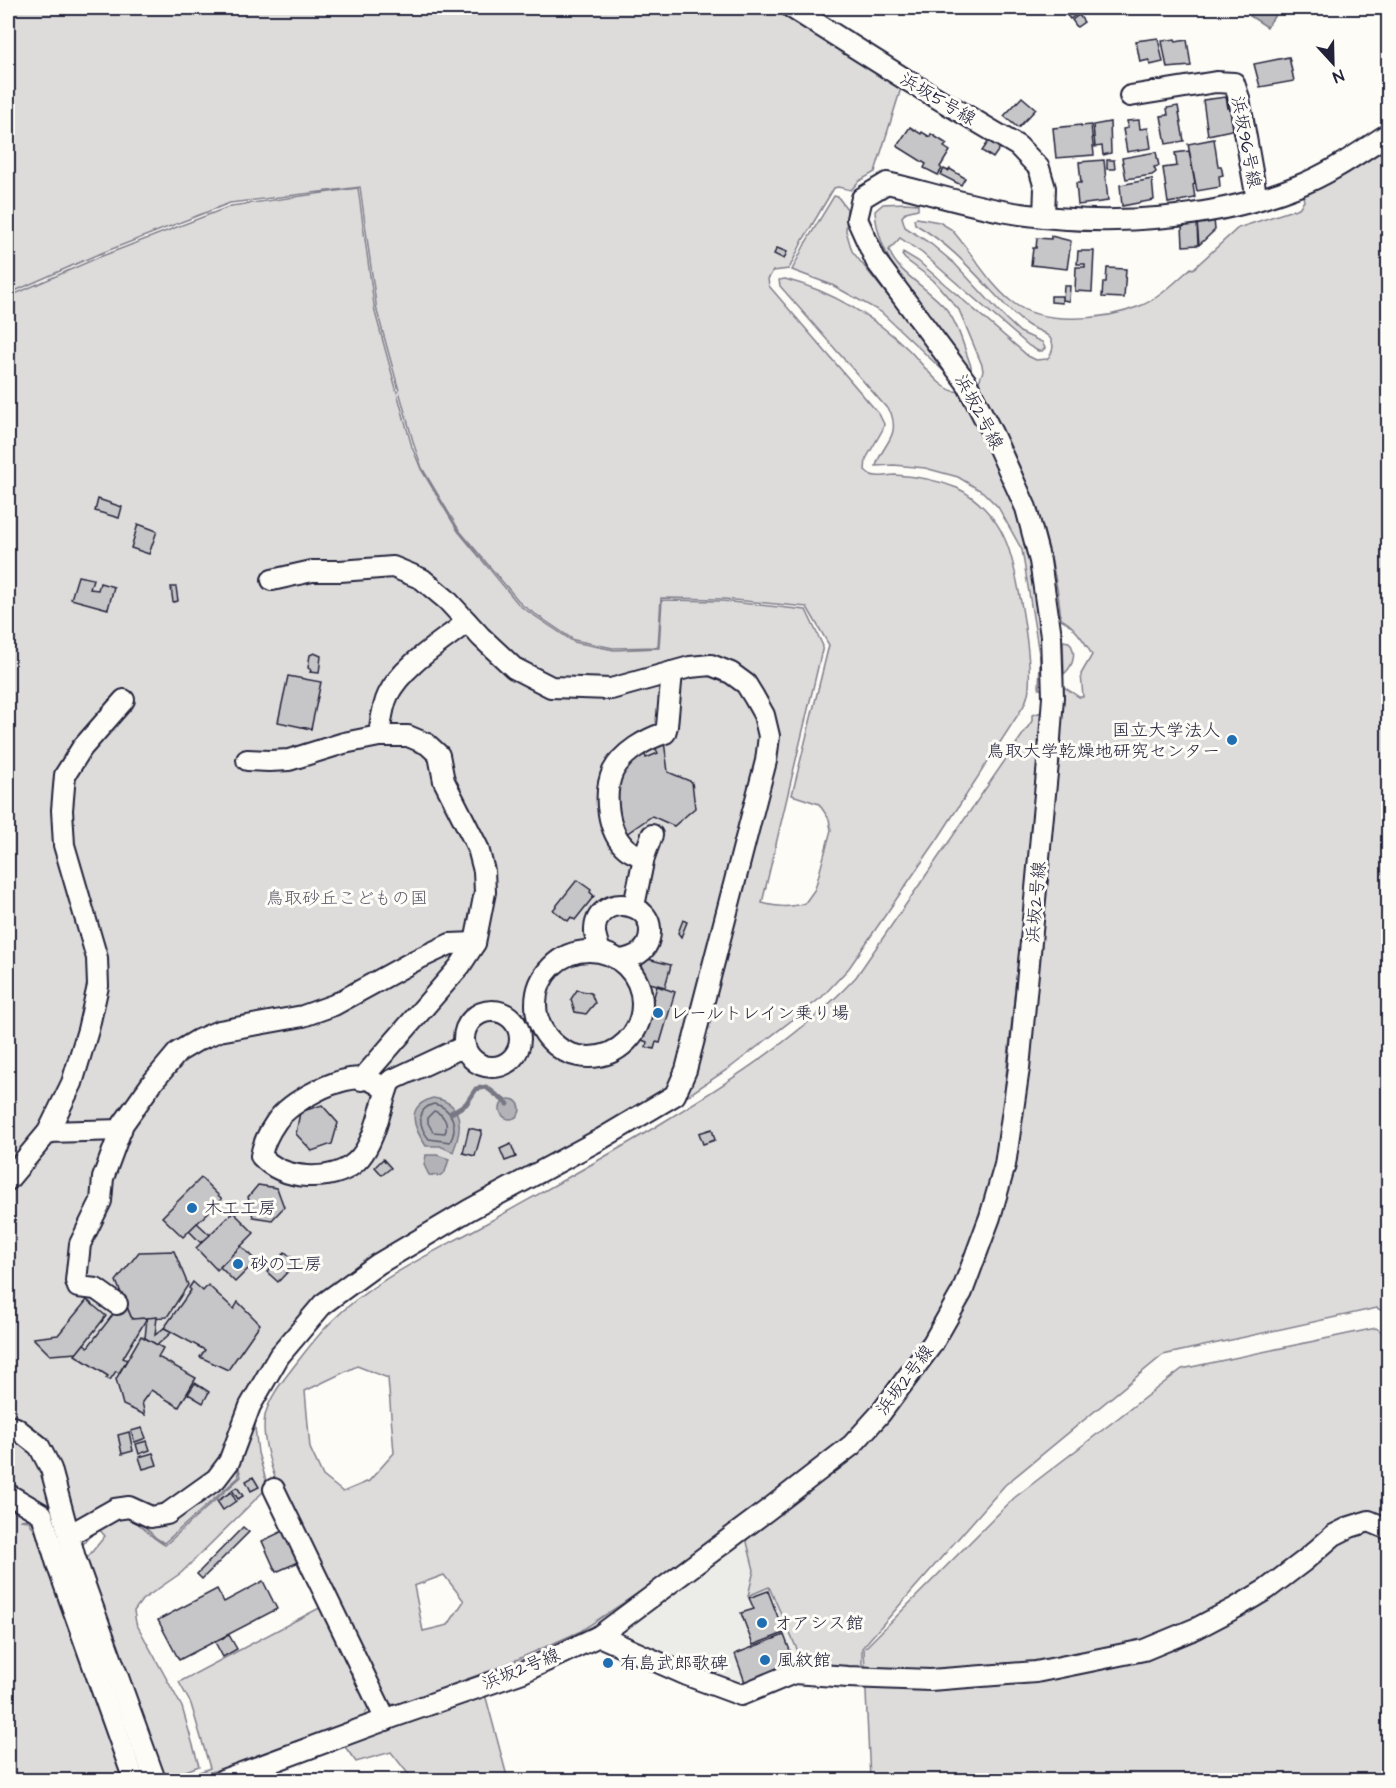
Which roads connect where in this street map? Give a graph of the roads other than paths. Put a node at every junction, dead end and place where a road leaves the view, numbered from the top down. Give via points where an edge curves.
1 (792, 8) edge
2 (1130, 96) dead end
3 (1389, 134) edge
4 (1257, 200) junction
5 (1044, 216) junction
6 (272, 580) dead end
7 (467, 622) junction
8 (672, 672) junction
9 (124, 700) dead end
10 (379, 736) junction
11 (247, 760) dead end
12 (652, 835) dead end
13 (644, 857) junction
14 (634, 906) junction
15 (475, 943) junction
16 (600, 951) junction
17 (621, 960) junction
18 (538, 1020) junction
19 (518, 1028) junction
20 (465, 1046) junction
21 (361, 1080) junction
22 (386, 1091) junction
23 (121, 1130) junction
24 (48, 1132) junction
25 (8, 1180) edge
26 (117, 1304) dead end
27 (8, 1426) edge
28 (274, 1490) dead end
29 (8, 1494) edge
30 (1389, 1529) edge
31 (69, 1535) junction
32 (599, 1636) junction
33 (386, 1720) junction
34 (134, 1780) edge
35 (155, 1780) edge
36 (223, 1780) edge

1 - 5 street, 浜坂5号線 via 1018,146 1039,168 1045,188
2 - 4 street, 浜坂96号線 via 1216,82 1234,83
3 - 4 street, 浜坂2号線 via 1321,176
4 - 5 street, 浜坂2号線 via 1186,215 1109,221
5 - 32 street, 浜坂2号線 via 1019,214 887,183 862,198 857,219 876,261 966,382 992,433 1026,508 1040,561 1049,625 1053,697 1029,978 1005,1165 990,1217 962,1292 933,1343 852,1445
6 - 7 street via 312,571 393,567 422,579
7 - 8 street via 514,668 551,687 610,689
7 - 10 street via 398,679 388,696
8 - 13 street via 665,733 649,738 629,752 614,769 608,788 616,836 628,850
8 - 31 street via 711,665 731,672 754,697 769,736 766,761 686,1070 675,1095 388,1258 323,1304 279,1356 250,1406 229,1462 216,1479 167,1514 151,1517 129,1507 115,1509
9 - 24 street via 82,748 65,775 64,845 97,958 99,987 72,1083
10 - 11 street via 289,760
10 - 15 street via 408,736 427,744 439,755 444,782 478,848 484,871 485,892
12 - 13 street
13 - 14 street
14 - 16 street via 615,905 600,916 595,933
14 - 17 street via 649,922 650,938 643,951
15 - 21 street via 460,966
15 - 23 street via 450,944 334,1005 303,1016 219,1031 198,1040 178,1052
16 - 17 street
16 - 18 street via 572,953 549,968 536,993
17 - 18 street via 636,978 643,1001 639,1024 625,1043 593,1057 569,1054 549,1040
18 - 19 street
19 - 20 street via 505,1014 496,1011 478,1015 464,1037
19 - 20 street via 519,1046 501,1066 483,1066
20 - 22 street via 390,1081
21 - 22 street
21 - 22 street via 341,1082 303,1098 277,1120 261,1156 294,1175 325,1176 353,1166 373,1139
23 - 24 street
23 - 26 street via 103,1178 101,1201 80,1245 76,1281 78,1287 96,1290
24 - 25 street
27 - 31 street via 39,1446 51,1469
28 - 33 street
29 - 34 street via 42,1514
30 - 32 street via 1369,1521 1350,1527 1238,1607 1144,1650 1036,1672 930,1680 794,1673 741,1695
31 - 35 street
32 - 33 street, 浜坂2号線 via 523,1672
33 - 36 street, 浜坂2号線

